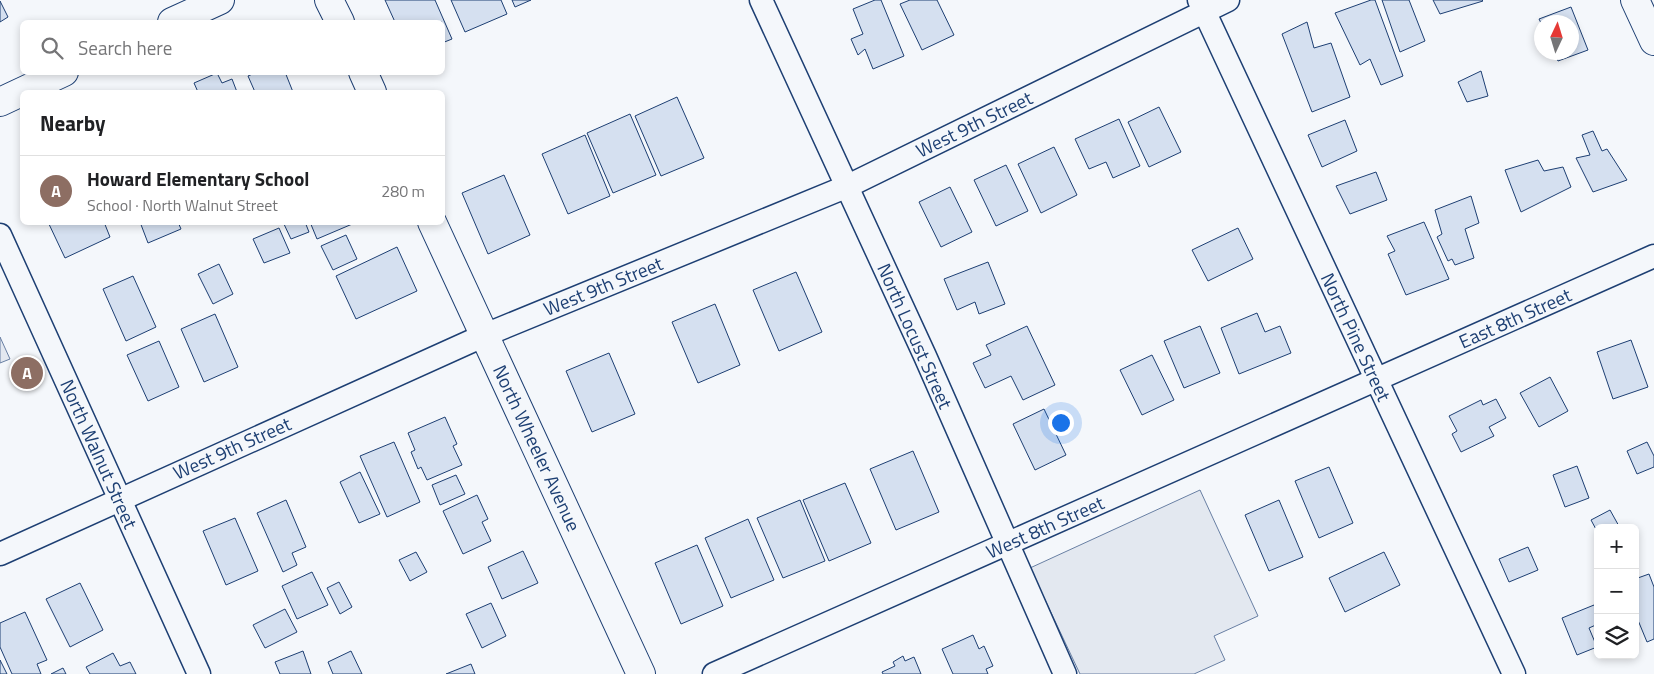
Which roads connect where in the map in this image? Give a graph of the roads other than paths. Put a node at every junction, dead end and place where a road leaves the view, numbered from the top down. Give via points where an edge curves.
1 (220, 0) edge
2 (330, 0) edge
3 (760, 0) edge
4 (1228, 0) edge
5 (1635, 0) edge
6 (1201, 6) edge
7 (176, 20) edge
8 (339, 20) edge
9 (1654, 41) edge
10 (58, 75) edge
11 (364, 75) edge
12 (26, 90) edge
13 (371, 90) edge
14 (20, 93) edge
15 (0, 102) edge
16 (848, 186) junction
17 (433, 225) edge
18 (0, 235) edge
19 (1654, 256) edge
20 (485, 335) junction
21 (1376, 380) junction
22 (120, 499) junction
23 (1008, 544) junction
24 (0, 554) edge
25 (199, 674) edge
26 (641, 674) edge
27 (714, 674) edge
28 (1064, 674) edge
29 (1514, 674) edge

1 - 7 street
2 - 8 street
3 - 16 street, North Locust Street
4 - 6 street, West 9th Street
5 - 9 street
6 - 16 street, West 9th Street
6 - 21 street, North Pine Street
10 - 12 street
11 - 13 street
14 - 15 street
16 - 20 street, West 9th Street
16 - 23 street, North Locust Street
17 - 20 street, North Wheeler Avenue
18 - 22 street, North Walnut Street
19 - 21 street, East 8th Street
20 - 22 street, West 9th Street
20 - 26 street, North Wheeler Avenue
21 - 23 street, West 8th Street
21 - 29 street, North Pine Street
22 - 24 street, West 9th Street
22 - 25 street, North Walnut Street
23 - 27 street, West 8th Street
23 - 28 street, North Locust Street

